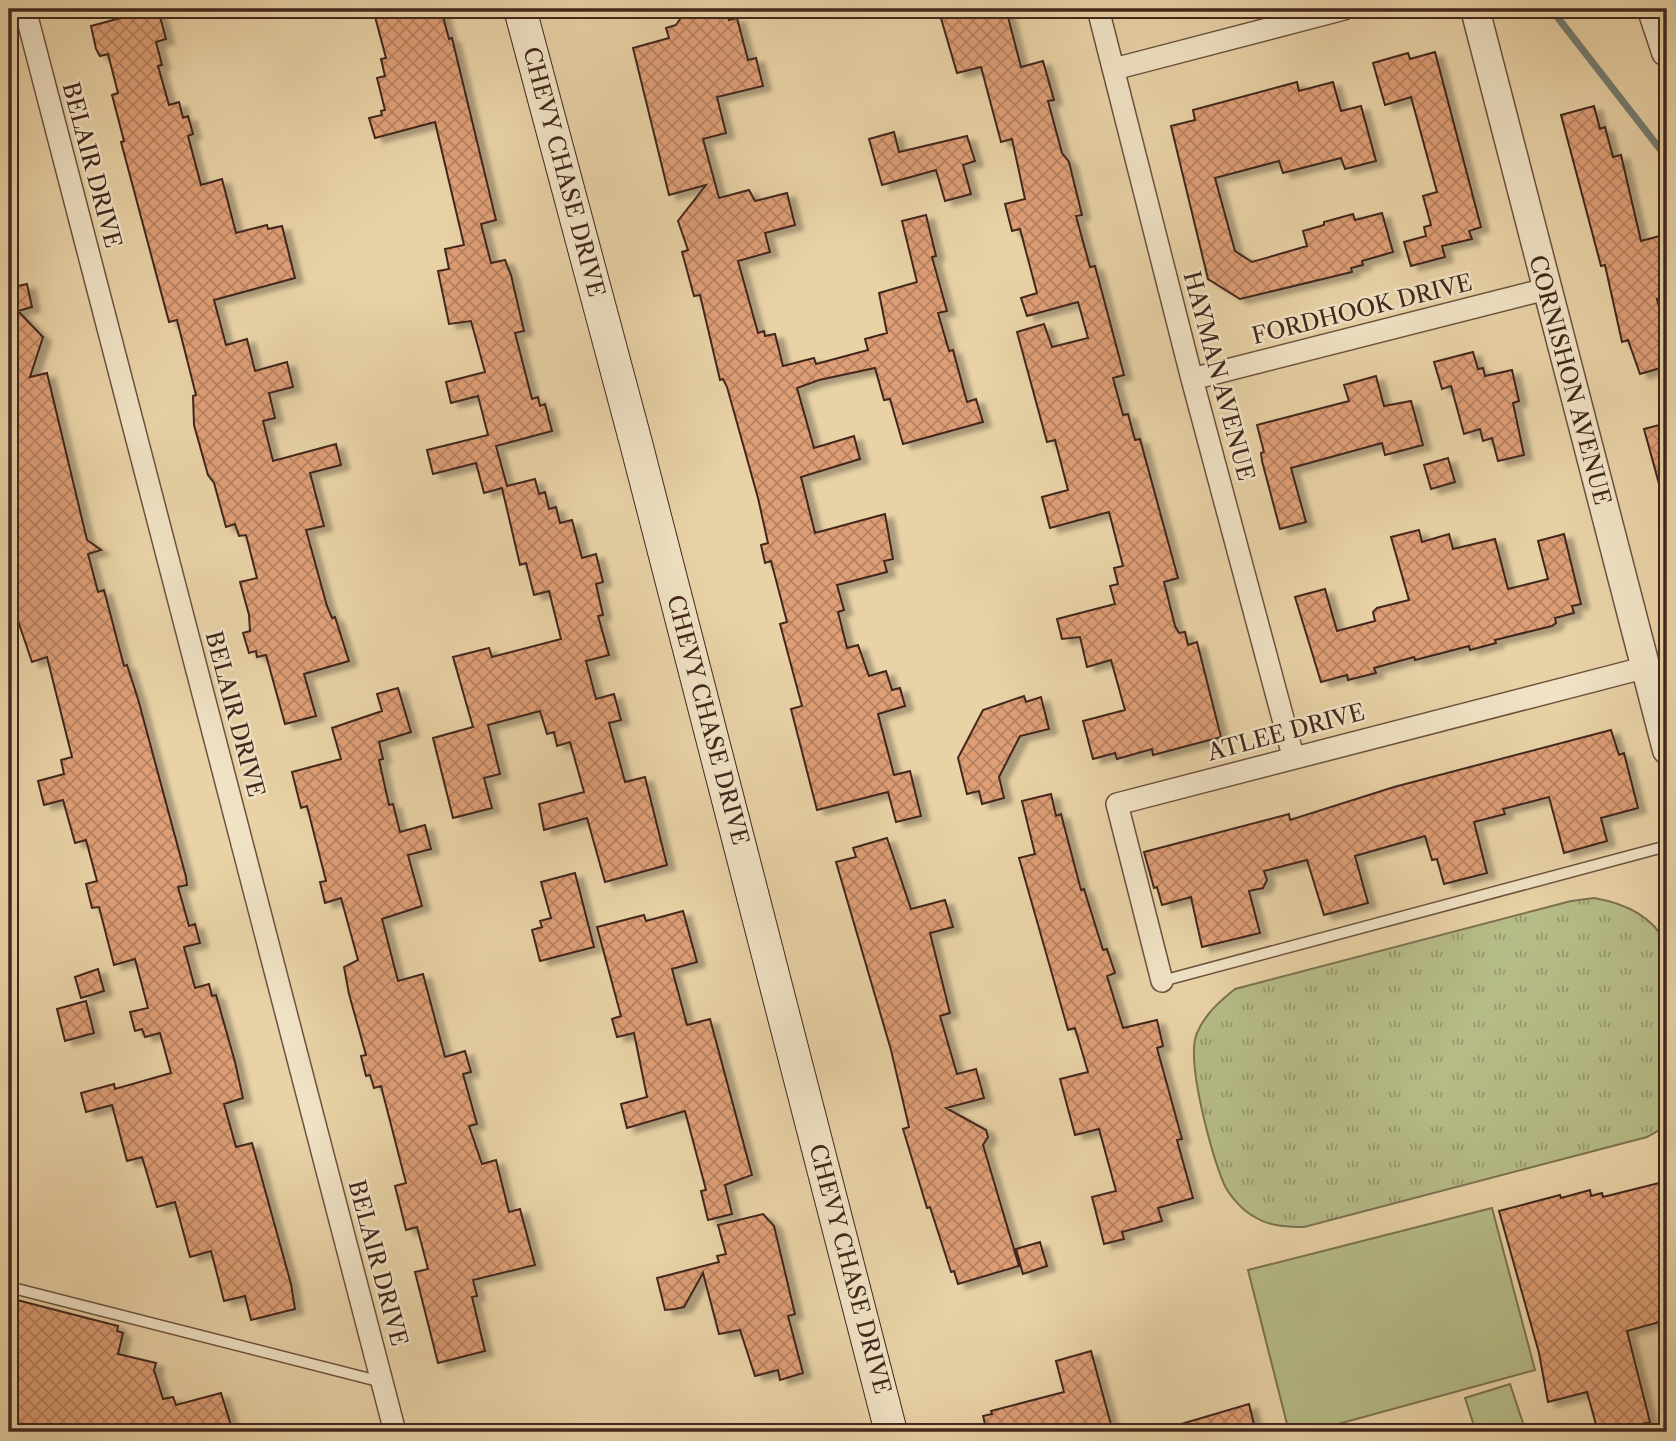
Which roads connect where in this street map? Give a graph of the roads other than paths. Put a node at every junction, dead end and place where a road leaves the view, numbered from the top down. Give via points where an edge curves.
1 (25, 9) edge
2 (520, 9) edge
3 (1098, 9) edge
4 (1344, 9) edge
5 (1475, 9) edge
6 (1648, 9) edge
7 (1663, 54) dead end
8 (1114, 69) junction
9 (1546, 289) junction
10 (1192, 379) junction
11 (1647, 667) junction
12 (1667, 750) edge
13 (1293, 756) junction
14 (1667, 846) edge
15 (1162, 981) joint
16 (9, 1287) edge
17 (382, 1382) junction
18 (395, 1432) edge
19 (891, 1432) edge

1 - 17 street, BELAIR DRIVE
2 - 19 main road, CHEVY CHASE DRIVE
3 - 8 street, HAYMAN AVENUE
4 - 8 street
5 - 9 street, CORNISHON AVENUE
6 - 7 street
8 - 10 street, HAYMAN AVENUE
9 - 10 street, FORDHOOK DRIVE
9 - 11 street, CORNISHON AVENUE
10 - 13 street, HAYMAN AVENUE
11 - 12 street, CORNISHON AVENUE
11 - 13 street, ATLEE DRIVE
13 - 15 street, ATLEE DRIVE via 1117,803
14 - 15 lane
16 - 17 lane
17 - 18 street, BELAIR DRIVE

